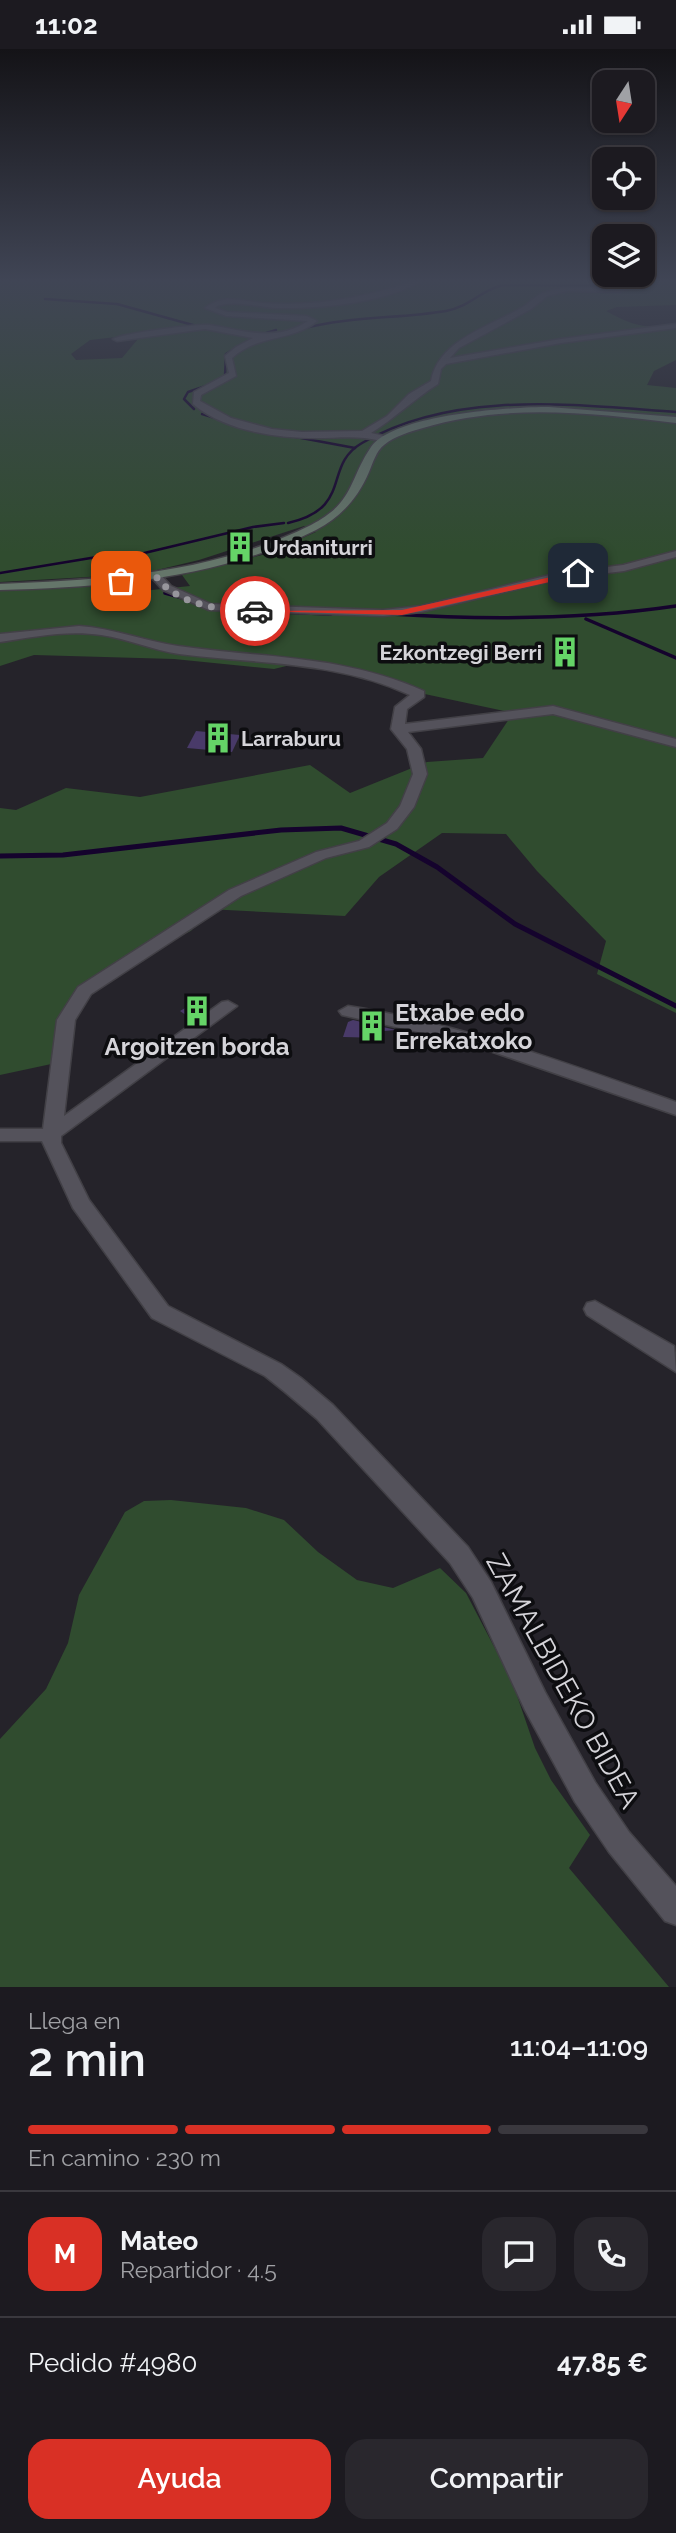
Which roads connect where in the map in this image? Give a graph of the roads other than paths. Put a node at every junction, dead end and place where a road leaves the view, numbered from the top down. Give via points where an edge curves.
1 (233, 372) edge
2 (438, 372) edge
3 (676, 420) edge
4 (420, 427) junction
5 (376, 436) junction
6 (398, 437) junction
7 (377, 451) junction
8 (676, 554) edge
9 (155, 575) junction
10 (0, 587) edge
11 (0, 638) edge
12 (402, 733) dead end
13 (676, 743) edge
14 (228, 1006) dead end
15 (348, 1011) dead end
16 (676, 1109) edge
17 (0, 1135) edge
18 (50, 1135) junction
19 (595, 1309) dead end
20 (676, 1363) edge
21 (676, 1910) edge

1 - 5 street via 228,380 197,394 197,402 265,430
2 - 5 street via 435,382 412,396
3 - 4 main road via 523,409 460,416
4 - 5 main road
4 - 6 main road
5 - 6 main road
5 - 7 main road
6 - 7 main road
7 - 9 main road via 348,503 317,526 278,543
8 - 9 street via 632,567 558,576 421,609 383,613 209,607 167,588
9 - 10 main road via 94,584
11 - 13 street via 90,630 173,649 340,669 419,694 401,707 398,729 553,710
12 - 18 street, ZAMALBIDEKO BIDEA via 414,750 420,774 407,807 393,826 364,844 272,874 219,901 84,991 65,1020
14 - 18 street
15 - 16 street via 399,1018 533,1058
17 - 18 street
18 - 21 street, ZAMALBIDEKO BIDEA via 80,1203 160,1312 273,1370 293,1385 325,1412 459,1555 482,1590 578,1780 619,1842
19 - 20 street via 666,1352

